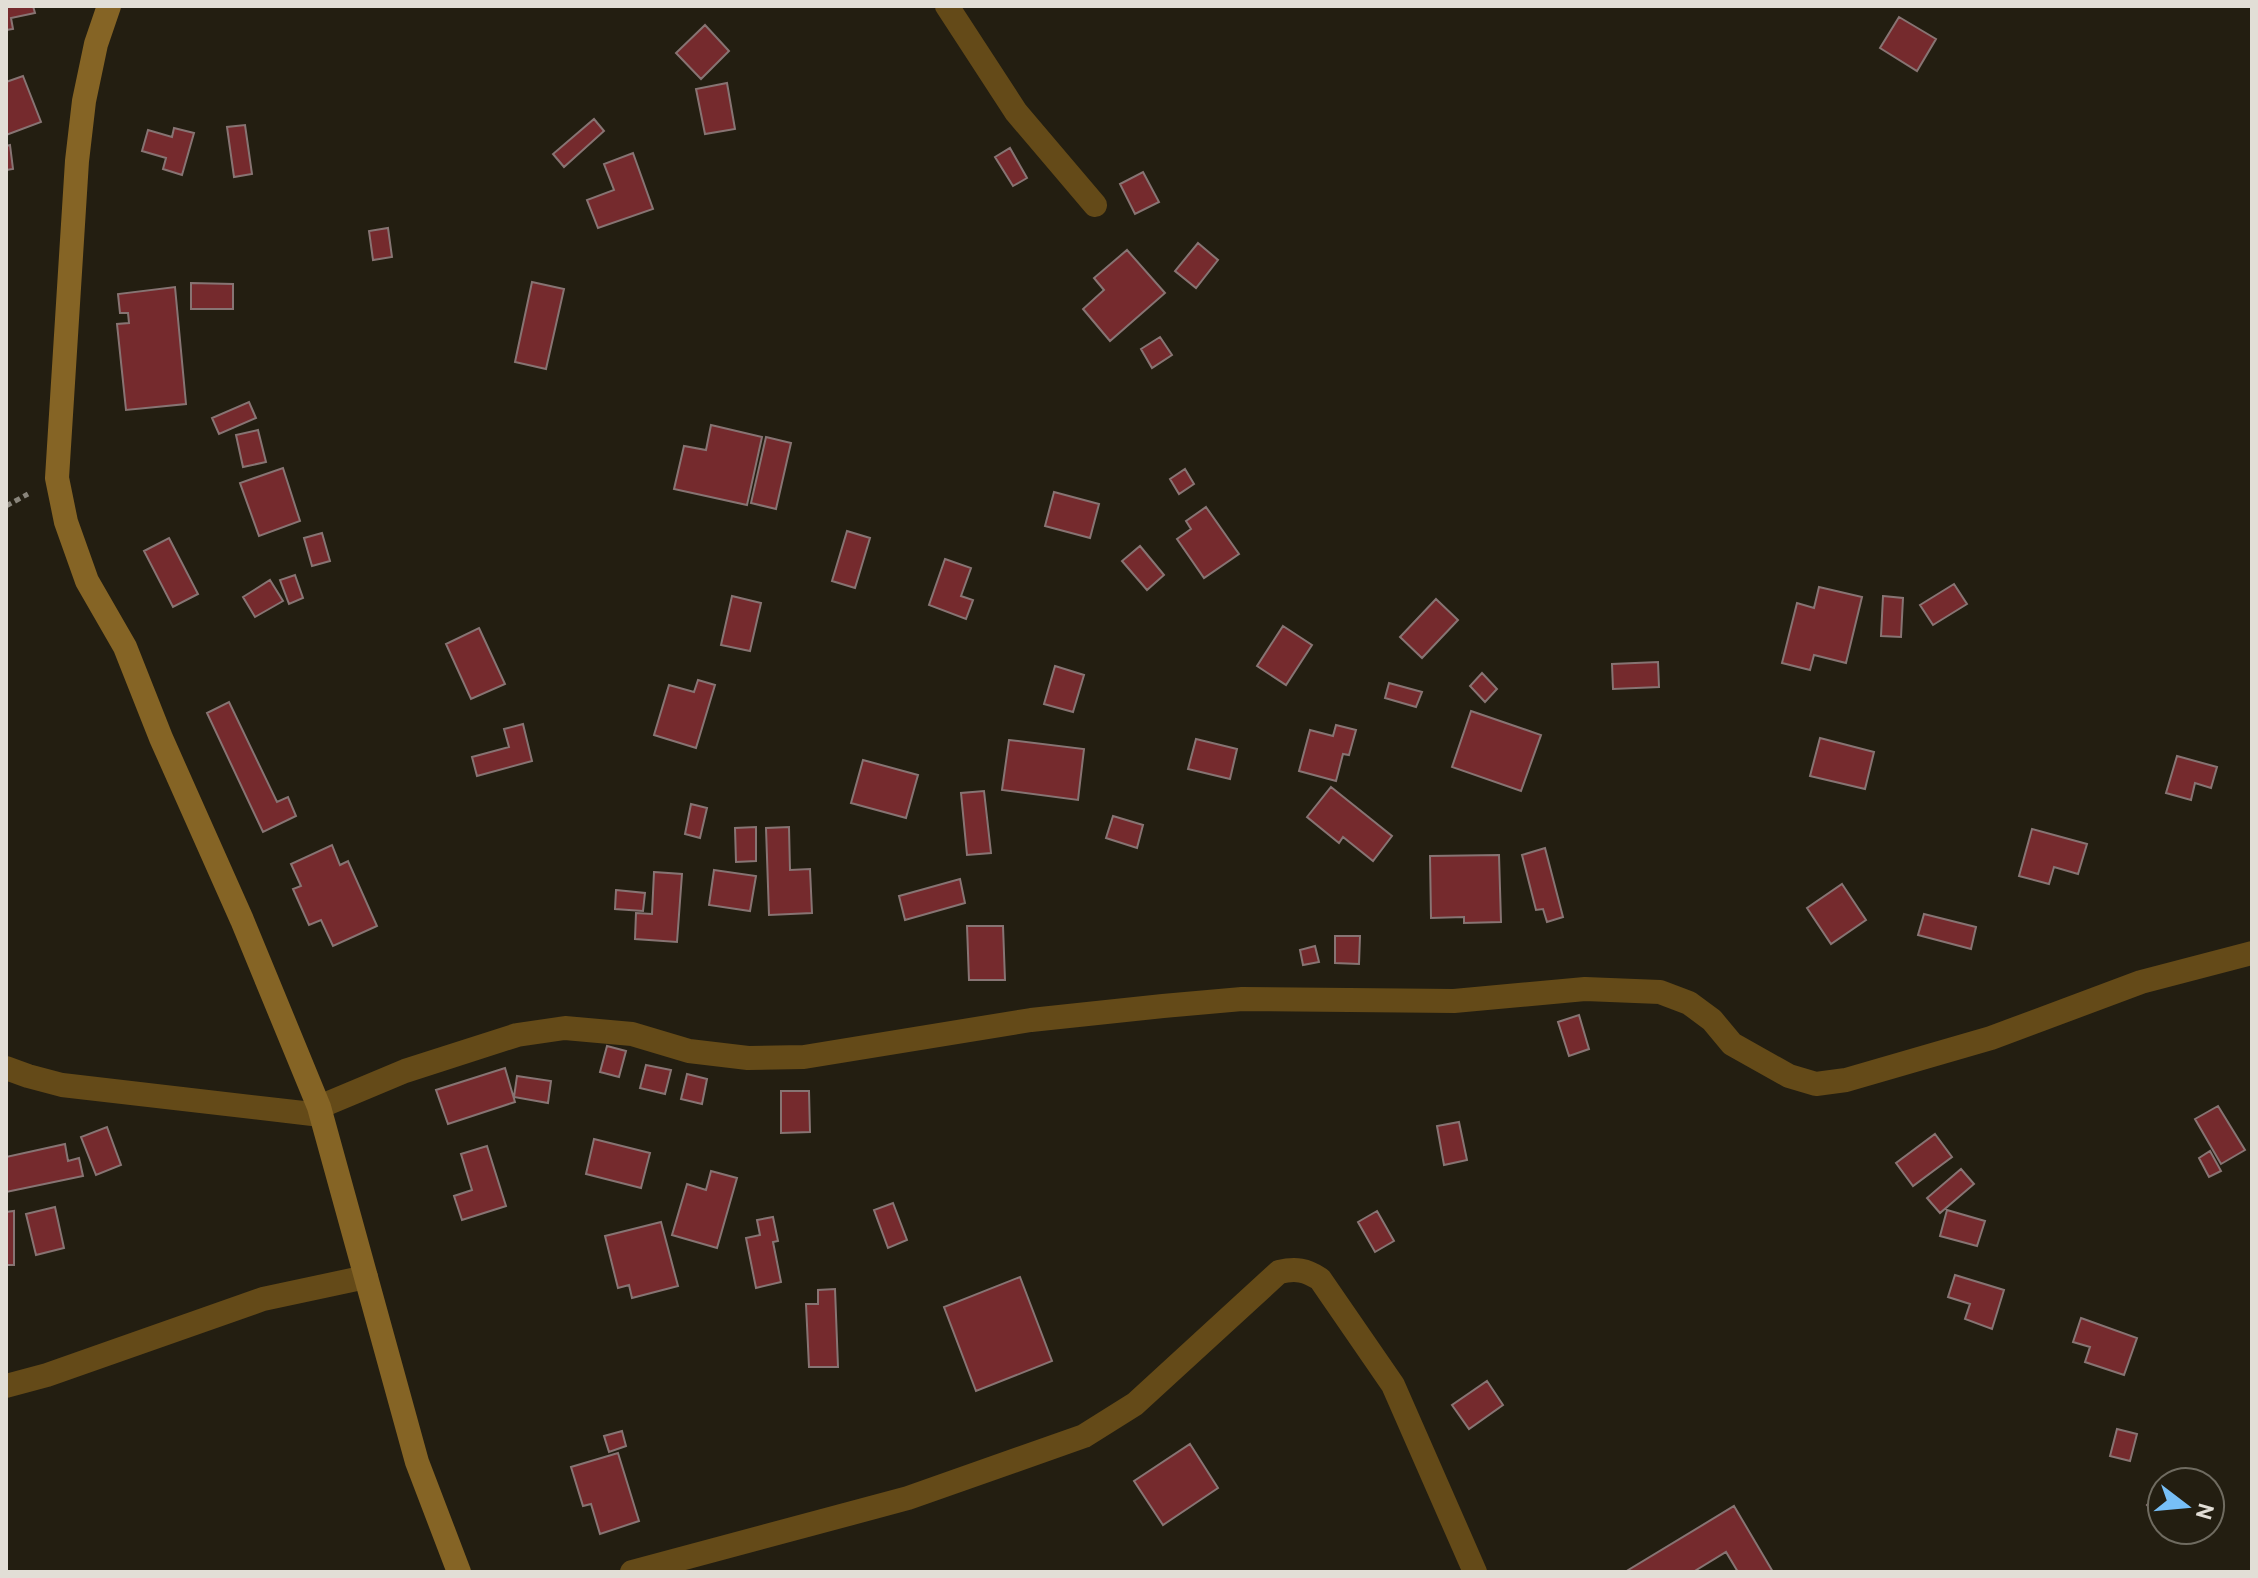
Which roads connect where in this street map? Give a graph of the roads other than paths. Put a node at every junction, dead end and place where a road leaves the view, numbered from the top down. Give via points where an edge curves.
1 (109, 6) edge
2 (947, 6) edge
3 (1095, 205) dead end
4 (2252, 953) edge
5 (6, 1068) edge
6 (320, 1111) junction
7 (366, 1277) junction
8 (6, 1386) edge
9 (459, 1572) edge
10 (632, 1572) edge
11 (1475, 1572) edge

1 - 6 street via 84,101 77,161 57,478 87,581 125,647
2 - 3 street via 1016,112
4 - 6 street via 2141,982 1991,1038 1816,1084 1789,1076 1732,1044 1689,1003 1660,992 1585,989 1454,1001 1242,999 1179,1004 1031,1020 804,1057 689,1051 632,1034 565,1028 517,1035 405,1071
5 - 6 street via 62,1085
6 - 7 street
7 - 8 street via 263,1299
7 - 9 street via 417,1462
10 - 11 street via 908,1498 1084,1436 1135,1404 1279,1272 1292,1269 1320,1279 1393,1385

